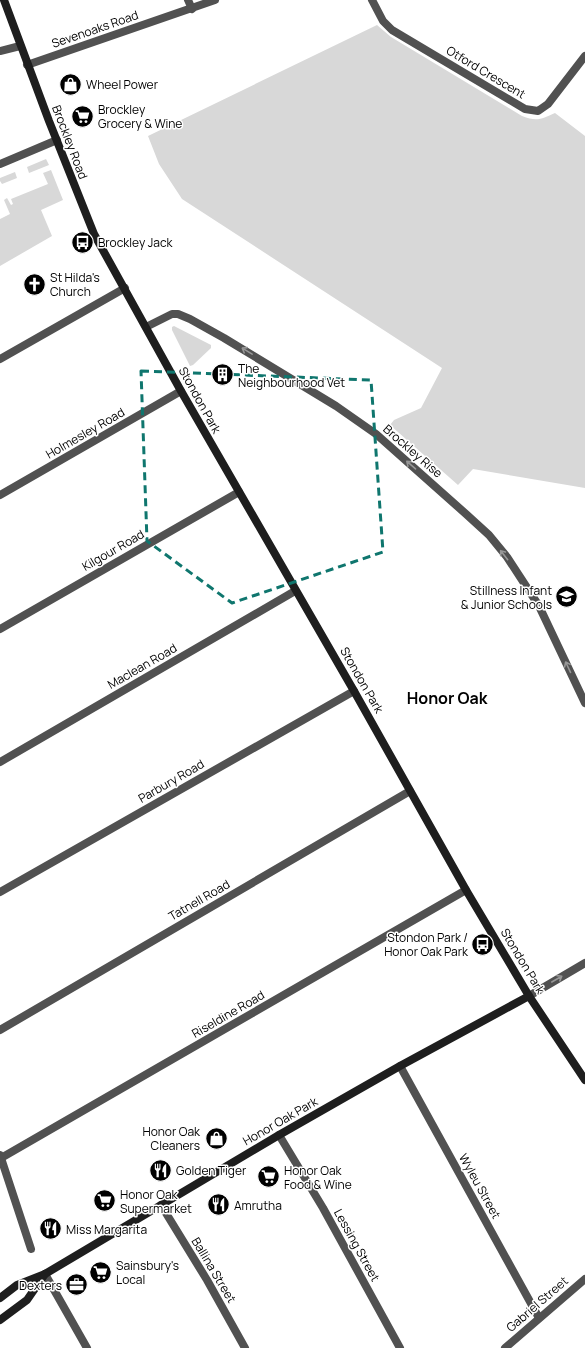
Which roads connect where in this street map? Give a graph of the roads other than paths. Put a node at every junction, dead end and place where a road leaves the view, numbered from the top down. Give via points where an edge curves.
1 (4, 0) edge
2 (188, 0) edge
3 (215, 0) edge
4 (372, 0) edge
5 (192, 9) junction
6 (20, 46) junction
7 (0, 51) edge
8 (585, 56) edge
9 (27, 65) junction
10 (57, 140) junction
11 (0, 164) edge
12 (124, 288) junction
13 (146, 328) junction
14 (0, 359) edge
15 (181, 391) junction
16 (239, 492) junction
17 (0, 495) edge
18 (295, 591) junction
19 (0, 629) edge
20 (354, 691) junction
21 (585, 703) edge
22 (0, 762) edge
23 (410, 791) junction
24 (466, 890) junction
25 (0, 892) edge
26 (585, 963) edge
27 (529, 996) junction
28 (0, 1030) edge
29 (400, 1066) junction
30 (585, 1080) edge
31 (279, 1135) junction
32 (0, 1156) edge
33 (161, 1205) junction
34 (31, 1249) dead end
35 (46, 1274) junction
36 (585, 1279) edge
37 (0, 1298) edge
38 (539, 1318) junction
39 (0, 1320) edge
40 (87, 1348) edge
41 (245, 1348) edge
42 (400, 1348) edge
43 (505, 1348) edge

1 - 6 main road, Brockley Road
2 - 5 street
3 - 5 street, Sevenoaks Road
4 - 8 street, Otford Crescent via 382,22 392,30 525,109 538,111 548,104
5 - 9 street, Sevenoaks Road
6 - 7 street
6 - 9 main road, Brockley Road
9 - 10 main road, Brockley Road
10 - 11 street
10 - 12 main road, Brockley Road via 94,234
12 - 13 main road, Stondon Park
12 - 14 street
13 - 15 main road, Stondon Park
21 -> 13 street, Brockley Rise via 539,606 507,557 466,514 376,434 336,406 190,319 172,314
15 - 16 main road, Stondon Park
15 - 17 street, Holmesley Road
16 - 18 main road, Stondon Park
16 - 19 street, Kilgour Road
18 - 20 main road, Stondon Park
18 - 22 street, Maclean Road
20 - 23 main road, Stondon Park
20 - 25 street, Parbury Road
23 - 24 main road, Stondon Park
23 - 28 street, Tatnell Road
24 - 27 main road, Stondon Park
24 - 32 street, Riseldine Road
27 -> 26 street
27 - 29 main road, Honor Oak Park
27 - 30 main road, Stondon Park
29 - 31 main road, Honor Oak Park
29 - 38 street, Wyleu Street
31 - 33 main road, Honor Oak Park
31 - 42 street, Lessing Street via 323,1208
32 - 34 street
33 - 35 main road, Honor Oak Park
33 - 41 street, Ballina Street
35 - 37 main road, Honor Oak Park via 17,1285
35 - 39 main road, Honor Oak Park via 27,1300
35 - 40 street
36 - 38 street, Gabriel Street
38 - 43 street, Gabriel Street

